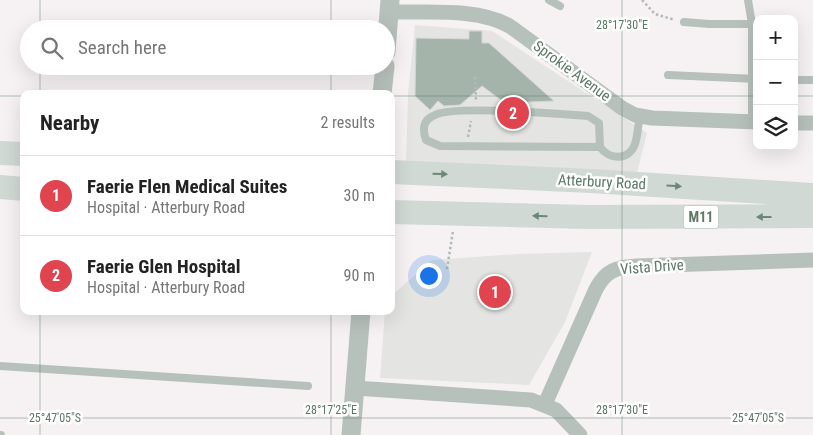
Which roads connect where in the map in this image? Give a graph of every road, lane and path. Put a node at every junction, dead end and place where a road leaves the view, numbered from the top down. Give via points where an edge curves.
1 (549, 0) edge
2 (642, 0) edge
3 (748, 0) edge
4 (390, 6) edge
5 (560, 6) dead end
6 (753, 17) edge
7 (389, 20) edge
8 (684, 22) joint
9 (753, 24) edge
10 (384, 75) edge
11 (668, 75) dead end
12 (753, 79) edge
13 (798, 80) edge
14 (813, 80) edge
15 (382, 90) edge
16 (640, 116) junction
17 (753, 122) edge
18 (798, 122) edge
19 (813, 123) edge
20 (600, 147) junction
21 (0, 153) edge
22 (20, 154) edge
23 (395, 172) edge
24 (0, 188) edge
25 (20, 189) edge
26 (813, 195) edge
27 (395, 212) edge
28 (813, 216) edge
29 (813, 260) edge
30 (360, 315) edge
31 (0, 366) edge
32 (308, 386) dead end
33 (355, 388) junction
34 (545, 404) junction
35 (351, 435) edge
36 (580, 435) edge

1 - 5 lane
2 - 8 path via 655,14
3 - 6 lane
4 - 7 street
4 - 16 street, Sprokie Avenue via 495,18 622,108
8 - 9 lane
10 - 15 street
11 - 12 lane
13 - 14 lane
16 - 17 street, Sprokie Avenue
16 - 20 lane via 635,145 627,154 614,158
18 - 19 street
20 - 20 lane via 440,146 426,140 423,127 437,113 460,110 588,116 599,123
21 - 22 main road
23 -> 26 main road, Atterbury Road / M11
24 - 25 main road
28 -> 27 main road, M11 via 588,217
29 - 34 street, Vista Drive via 637,266 610,271 596,289
30 - 33 street
31 - 32 lane
33 - 34 street via 516,398
33 - 35 street
34 - 36 street via 561,414

